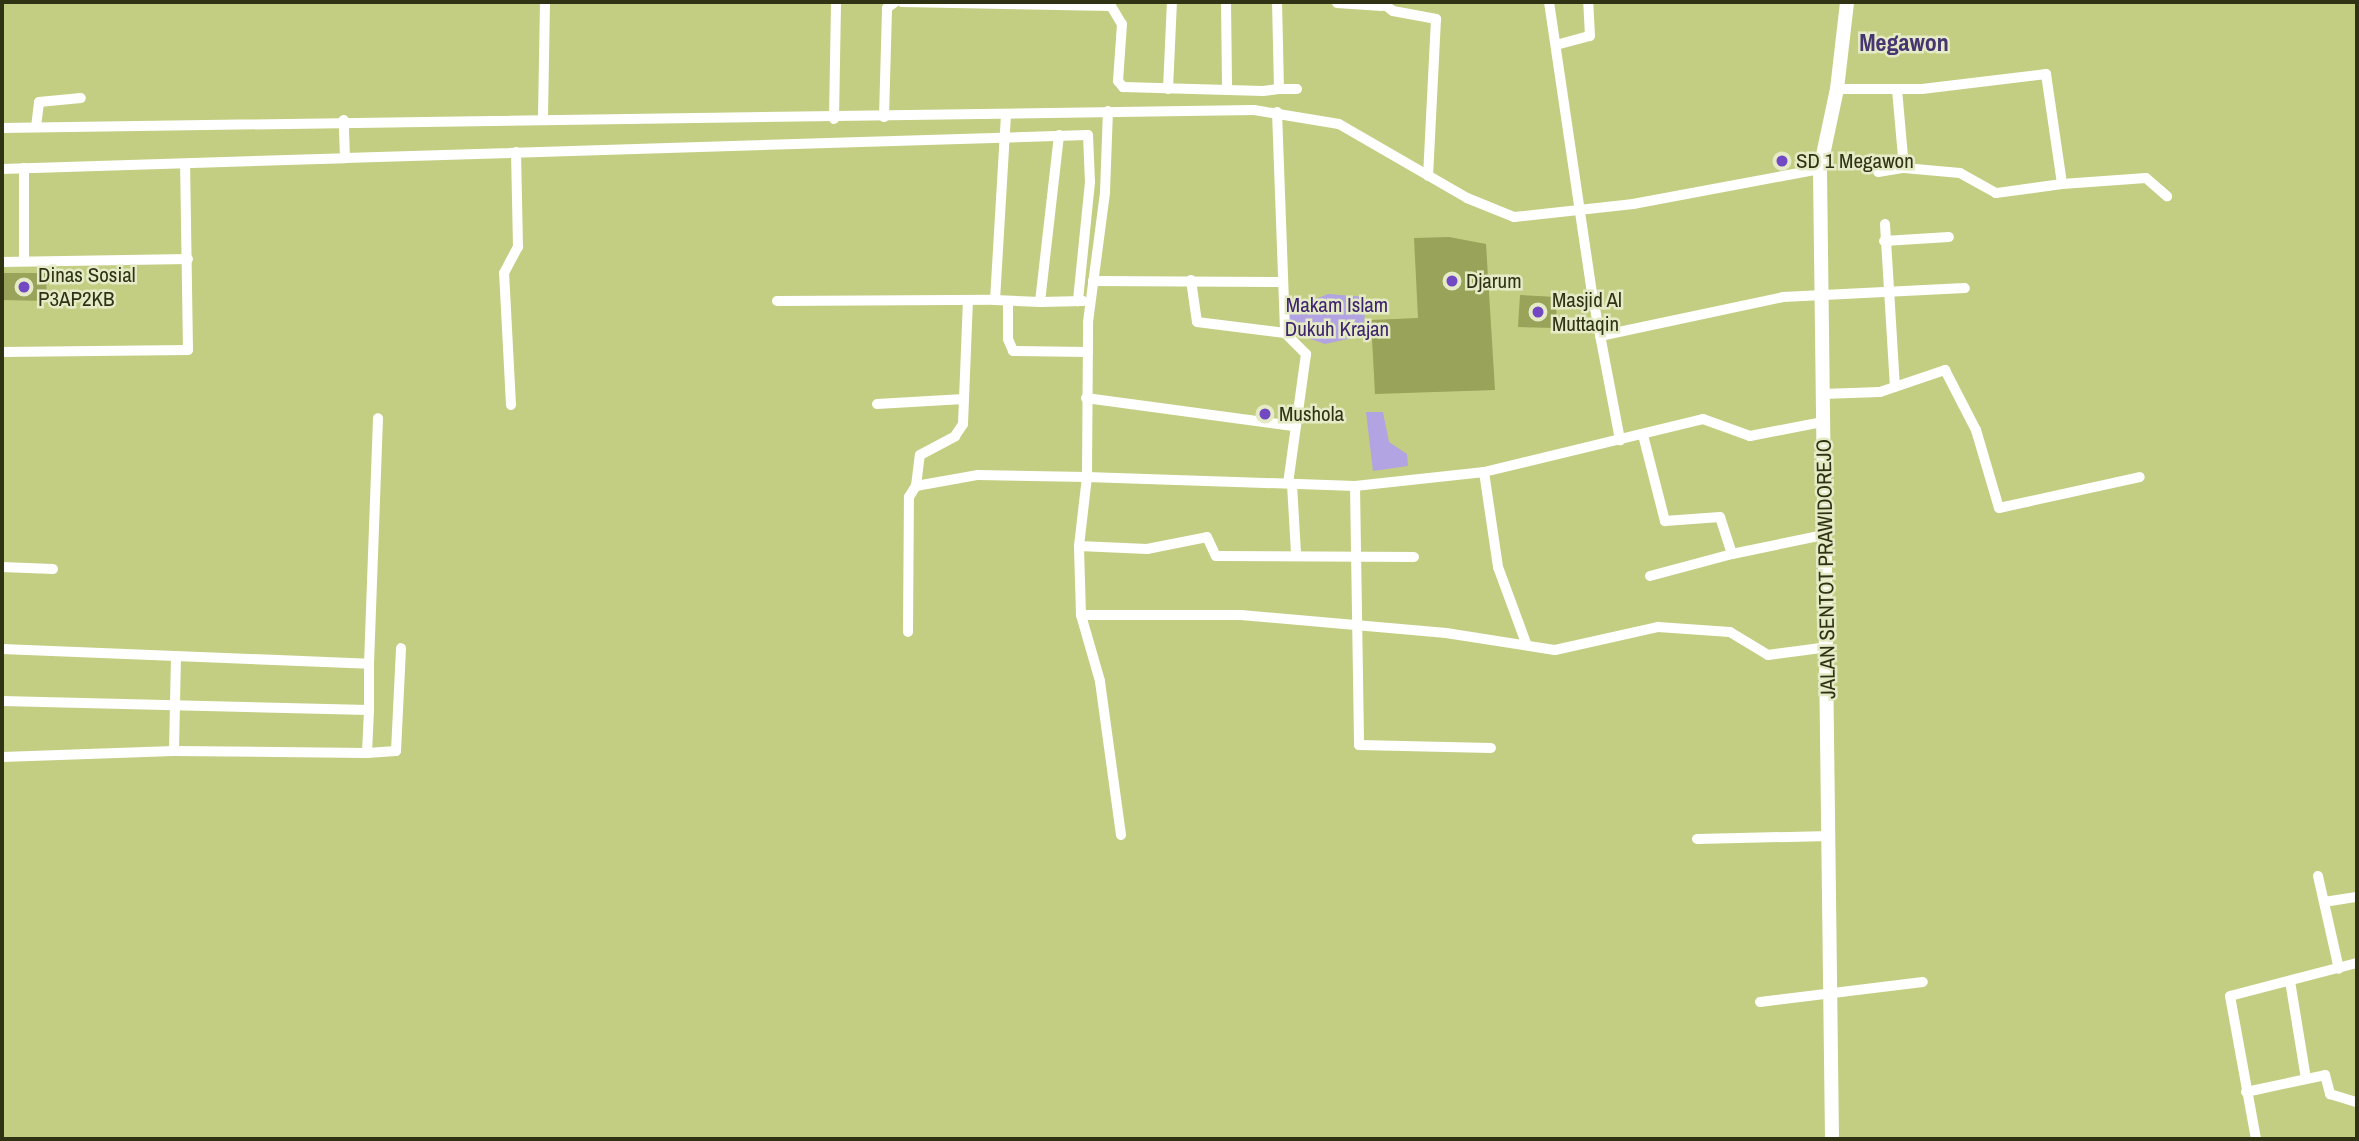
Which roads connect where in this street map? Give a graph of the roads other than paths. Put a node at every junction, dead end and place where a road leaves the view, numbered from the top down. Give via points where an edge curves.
1 (545, 2) edge
2 (836, 2) edge
3 (895, 2) edge
4 (902, 2) edge
5 (1172, 2) edge
6 (1226, 2) edge
7 (1277, 2) edge
8 (1436, 2) edge
9 (1549, 2) edge
10 (1588, 2) edge
11 (1847, 2) edge
12 (1090, 3) edge
13 (1337, 3) edge
14 (1382, 4) edge
15 (1433, 15) junction
16 (1556, 45) junction
17 (1168, 89) junction
18 (1279, 89) junction
19 (1297, 89) dead end
20 (1837, 89) junction
21 (1897, 89) junction
22 (1227, 90) junction
23 (1146, 92) junction
24 (81, 98) dead end
25 (1196, 101) junction
26 (1145, 109) junction
27 (1108, 111) junction
28 (1277, 111) junction
29 (884, 113) junction
30 (1006, 115) junction
31 (907, 116) junction
32 (543, 117) junction
33 (834, 117) junction
34 (775, 118) junction
35 (344, 120) junction
36 (36, 121) junction
37 (2, 128) edge
38 (1004, 134) junction
39 (1059, 135) junction
40 (908, 138) junction
41 (775, 142) junction
42 (345, 147) junction
43 (516, 152) junction
44 (185, 164) junction
45 (1904, 168) junction
46 (2, 169) edge
47 (23, 169) junction
48 (1820, 170) junction
49 (1878, 172) dead end
50 (1428, 176) junction
51 (2062, 184) junction
52 (2167, 196) dead end
53 (1580, 211) junction
54 (1885, 223) dead end
55 (1949, 237) dead end
56 (1884, 241) junction
57 (188, 259) junction
58 (2, 261) edge
59 (24, 261) junction
60 (1191, 280) junction
61 (1093, 281) junction
62 (1281, 282) junction
63 (1965, 288) dead end
64 (1820, 292) junction
65 (1885, 293) junction
66 (995, 300) junction
67 (1008, 300) junction
68 (777, 301) dead end
69 (968, 301) junction
70 (1084, 301) junction
71 (1040, 302) junction
72 (1285, 333) junction
73 (1600, 335) junction
74 (2, 352) edge
75 (1088, 352) junction
76 (1895, 387) junction
77 (1822, 394) junction
78 (1086, 398) junction
79 (964, 399) junction
80 (877, 404) dead end
81 (511, 405) dead end
82 (378, 418) dead end
83 (1822, 422) junction
84 (1293, 426) junction
85 (1643, 435) junction
86 (1620, 440) junction
87 (1484, 472) junction
88 (1087, 477) junction
89 (2140, 477) dead end
90 (1290, 483) junction
91 (916, 486) junction
92 (1355, 486) junction
93 (1824, 535) junction
94 (1079, 546) junction
95 (1357, 553) junction
96 (1296, 554) junction
97 (1732, 554) junction
98 (1413, 556) dead end
99 (2, 566) edge
100 (52, 569) dead end
101 (1650, 576) dead end
102 (1081, 615) junction
103 (1360, 624) junction
104 (908, 632) dead end
105 (1526, 643) junction
106 (1828, 647) junction
107 (401, 648) dead end
108 (2, 649) edge
109 (176, 656) junction
110 (369, 664) junction
111 (2, 701) edge
112 (175, 704) junction
113 (369, 710) junction
114 (1491, 748) dead end
115 (174, 751) junction
116 (367, 753) junction
117 (2, 757) edge
118 (1121, 835) dead end
119 (1830, 836) junction
120 (1698, 839) dead end
121 (2318, 876) dead end
122 (2357, 897) edge
123 (2324, 902) junction
124 (2357, 963) edge
125 (2339, 969) junction
126 (2290, 981) junction
127 (1923, 982) dead end
128 (1832, 994) junction
129 (1760, 1002) dead end
130 (2306, 1079) junction
131 (2246, 1093) junction
132 (2357, 1102) edge
133 (1832, 1139) edge
134 (2256, 1139) edge

1 - 32 street
2 - 33 street
3 - 29 street via 887,8
4 - 12 street
5 - 17 street
6 - 22 street
7 - 18 street
8 - 15 street
9 - 16 street
10 - 16 street via 1590,36
11 - 20 main road, JALAN SENTOT PRAWIDOREJO
12 - 23 street via 1117,9 1122,24 1118,81 1123,87
13 - 14 street
14 - 15 street
15 - 50 street via 1438,28
16 - 53 street
17 - 23 street
17 - 25 street
18 - 19 street
18 - 22 street
20 - 21 street
20 - 48 main road, JALAN SENTOT PRAWIDOREJO
21 - 45 street
21 - 51 street via 2046,74
22 - 25 street
23 - 26 street
24 - 36 street via 41,100
25 - 26 street
25 - 28 street
26 - 27 street
27 - 30 street
27 - 61 street via 1105,192
28 - 50 street via 1339,124
28 - 62 street
29 - 31 street
29 - 33 street
30 - 31 street
30 - 38 street
31 - 40 street
32 - 34 street
32 - 35 street
33 - 34 street
34 - 41 street
35 - 36 street
35 - 42 street
36 - 37 street
38 - 39 street
38 - 40 street
38 - 66 street
39 - 70 street via 1088,135 1092,141
39 - 71 street
40 - 41 street
41 - 43 street
42 - 43 street
42 - 44 street
43 - 81 street via 518,247 504,273
44 - 47 street
44 - 57 street
45 - 49 street
45 - 51 street via 1961,173 1996,193
46 - 47 street
47 - 59 street
48 - 53 street
48 - 64 main road, JALAN SENTOT PRAWIDOREJO
50 - 53 street via 1504,215
51 - 52 street via 2146,178
53 - 73 street
54 - 56 street
55 - 56 street
56 - 65 street
57 - 59 street
57 - 74 street via 188,350
58 - 59 street
60 - 61 street
60 - 62 street
60 - 72 street via 1198,323
61 - 70 street
62 - 72 street
63 - 65 street
64 - 65 street
64 - 73 street via 1735,304
64 - 77 main road, JALAN SENTOT PRAWIDOREJO
65 - 76 street
66 - 67 street
66 - 69 street
67 - 71 street
67 - 75 street via 1008,339 1013,351
68 - 69 street
69 - 79 street
70 - 71 street
70 - 75 street
72 - 84 street via 1306,354
73 - 86 street
75 - 78 street
76 - 77 street
76 - 89 street via 1944,370 1976,430 1996,507
77 - 83 main road, JALAN SENTOT PRAWIDOREJO
78 - 84 street
78 - 88 street
79 - 80 street
79 - 91 street via 963,425 955,436 920,455
82 - 110 street
83 - 85 street via 1750,436 1703,419
83 - 93 main road, JALAN SENTOT PRAWIDOREJO
84 - 90 street
85 - 86 street
85 - 97 street via 1665,521 1720,517
86 - 87 street
87 - 92 street
87 - 105 street via 1498,567
88 - 90 street
88 - 91 street via 978,475
88 - 94 street
90 - 92 street
90 - 96 street
91 - 104 street via 909,497
92 - 95 street
93 - 97 street
93 - 106 main road, JALAN SENTOT PRAWIDOREJO
94 - 96 street via 1147,549 1207,537 1216,556
94 - 102 street
95 - 96 street
95 - 98 street
95 - 103 street
97 - 101 street
99 - 100 street
102 - 103 street via 1241,615
102 - 118 street via 1100,681
103 - 105 street
103 - 114 street via 1359,745
105 - 106 street via 1555,650 1658,627 1730,632 1768,655
106 - 119 main road, JALAN SENTOT PRAWIDOREJO
107 - 116 street via 396,751 391,756
108 - 109 street
109 - 110 street
109 - 112 street
110 - 113 street
111 - 112 street
112 - 113 street
112 - 115 street
113 - 116 street
115 - 116 street
115 - 117 street
119 - 120 street
119 - 128 main road, JALAN SENTOT PRAWIDOREJO
121 - 123 street
122 - 123 street
123 - 125 street
124 - 125 street
125 - 126 street
126 - 130 street
126 - 131 street via 2229,1000
127 - 128 street
128 - 129 street
128 - 133 main road, JALAN SENTOT PRAWIDOREJO
130 - 131 street
130 - 132 street via 2325,1075 2330,1094
131 - 134 street

